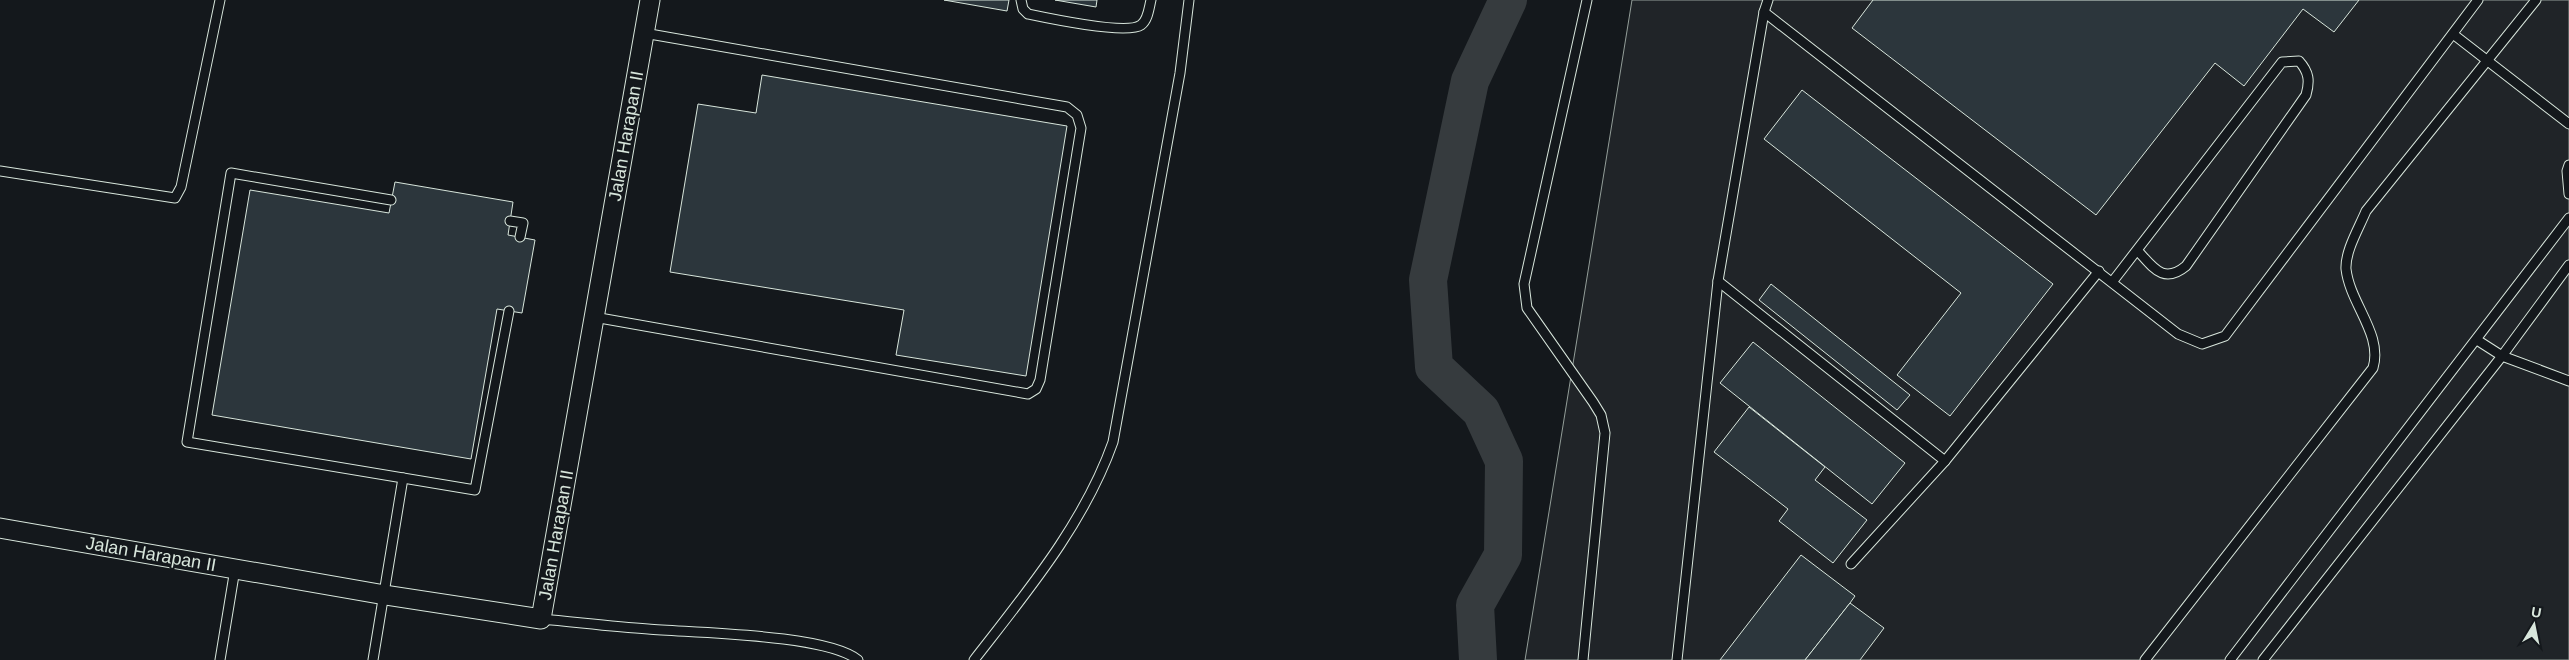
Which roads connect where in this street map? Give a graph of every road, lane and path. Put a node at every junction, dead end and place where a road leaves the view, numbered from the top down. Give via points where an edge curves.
1 (220, 0) edge
2 (650, 0) edge
3 (1021, 0) edge
4 (1151, 0) edge
5 (1189, 0) edge
6 (1587, 0) edge
7 (1768, 0) edge
8 (2478, 0) edge
9 (2536, 0) edge
10 (1764, 12) junction
11 (644, 33) junction
12 (2453, 34) junction
13 (2487, 60) junction
14 (2569, 124) edge
15 (2569, 165) edge
16 (0, 171) edge
17 (2569, 194) edge
18 (392, 200) dead end
19 (2569, 218) edge
20 (510, 221) dead end
21 (520, 237) dead end
22 (2137, 250) junction
23 (2569, 265) edge
24 (2099, 271) junction
25 (1718, 281) junction
26 (2113, 281) junction
27 (509, 311) dead end
28 (594, 317) junction
29 (2477, 340) junction
30 (2502, 356) junction
31 (2569, 381) edge
32 (1945, 461) junction
33 (403, 478) junction
34 (0, 528) edge
35 (1851, 564) dead end
36 (235, 569) junction
37 (385, 595) junction
38 (541, 619) junction
39 (220, 660) edge
40 (373, 660) edge
41 (858, 660) edge
42 (974, 660) edge
43 (1583, 660) edge
44 (1677, 660) edge
45 (2145, 660) edge
46 (2230, 660) edge
47 (2263, 660) edge

1 - 16 lane via 181,187 175,198
2 - 11 street, Jalan Harapan II
3 - 4 lane via 1028,14 1131,29 1141,25 1148,16
5 - 42 lane via 1180,72 1113,442 1079,517
6 - 43 lane via 1524,284 1527,308 1593,402 1604,424
7 - 10 lane
8 - 12 lane
9 - 13 lane
10 - 24 lane
10 - 25 lane
11 - 28 street, Jalan Harapan II
11 - 28 lane via 1067,107 1077,115 1081,128 1040,380 1036,389 1028,394
12 - 13 lane
12 - 26 lane via 2225,336 2202,344 2178,334
13 - 14 lane
13 - 45 lane via 2366,211 2351,248 2346,267 2351,292 2375,343 2373,368
15 - 17 lane
18 - 33 lane via 231,172 187,442
19 - 29 lane
20 - 21 lane via 522,223
22 - 22 lane via 2282,62 2299,61 2310,82 2306,95 2186,266 2169,276 2157,270
22 - 26 lane
23 - 30 lane
24 - 26 lane
24 - 32 lane
25 - 32 lane
25 - 44 lane
27 - 33 lane via 475,490
28 - 38 street, Jalan Harapan II
29 - 30 lane
29 - 46 lane
30 - 31 lane
30 - 47 lane
32 - 35 lane
33 - 37 lane
34 - 36 street, Jalan Harapan II
36 - 37 street, Jalan Harapan II
36 - 39 lane
37 - 38 street, Jalan Harapan II
37 - 40 lane
38 - 41 lane via 792,640 840,650

